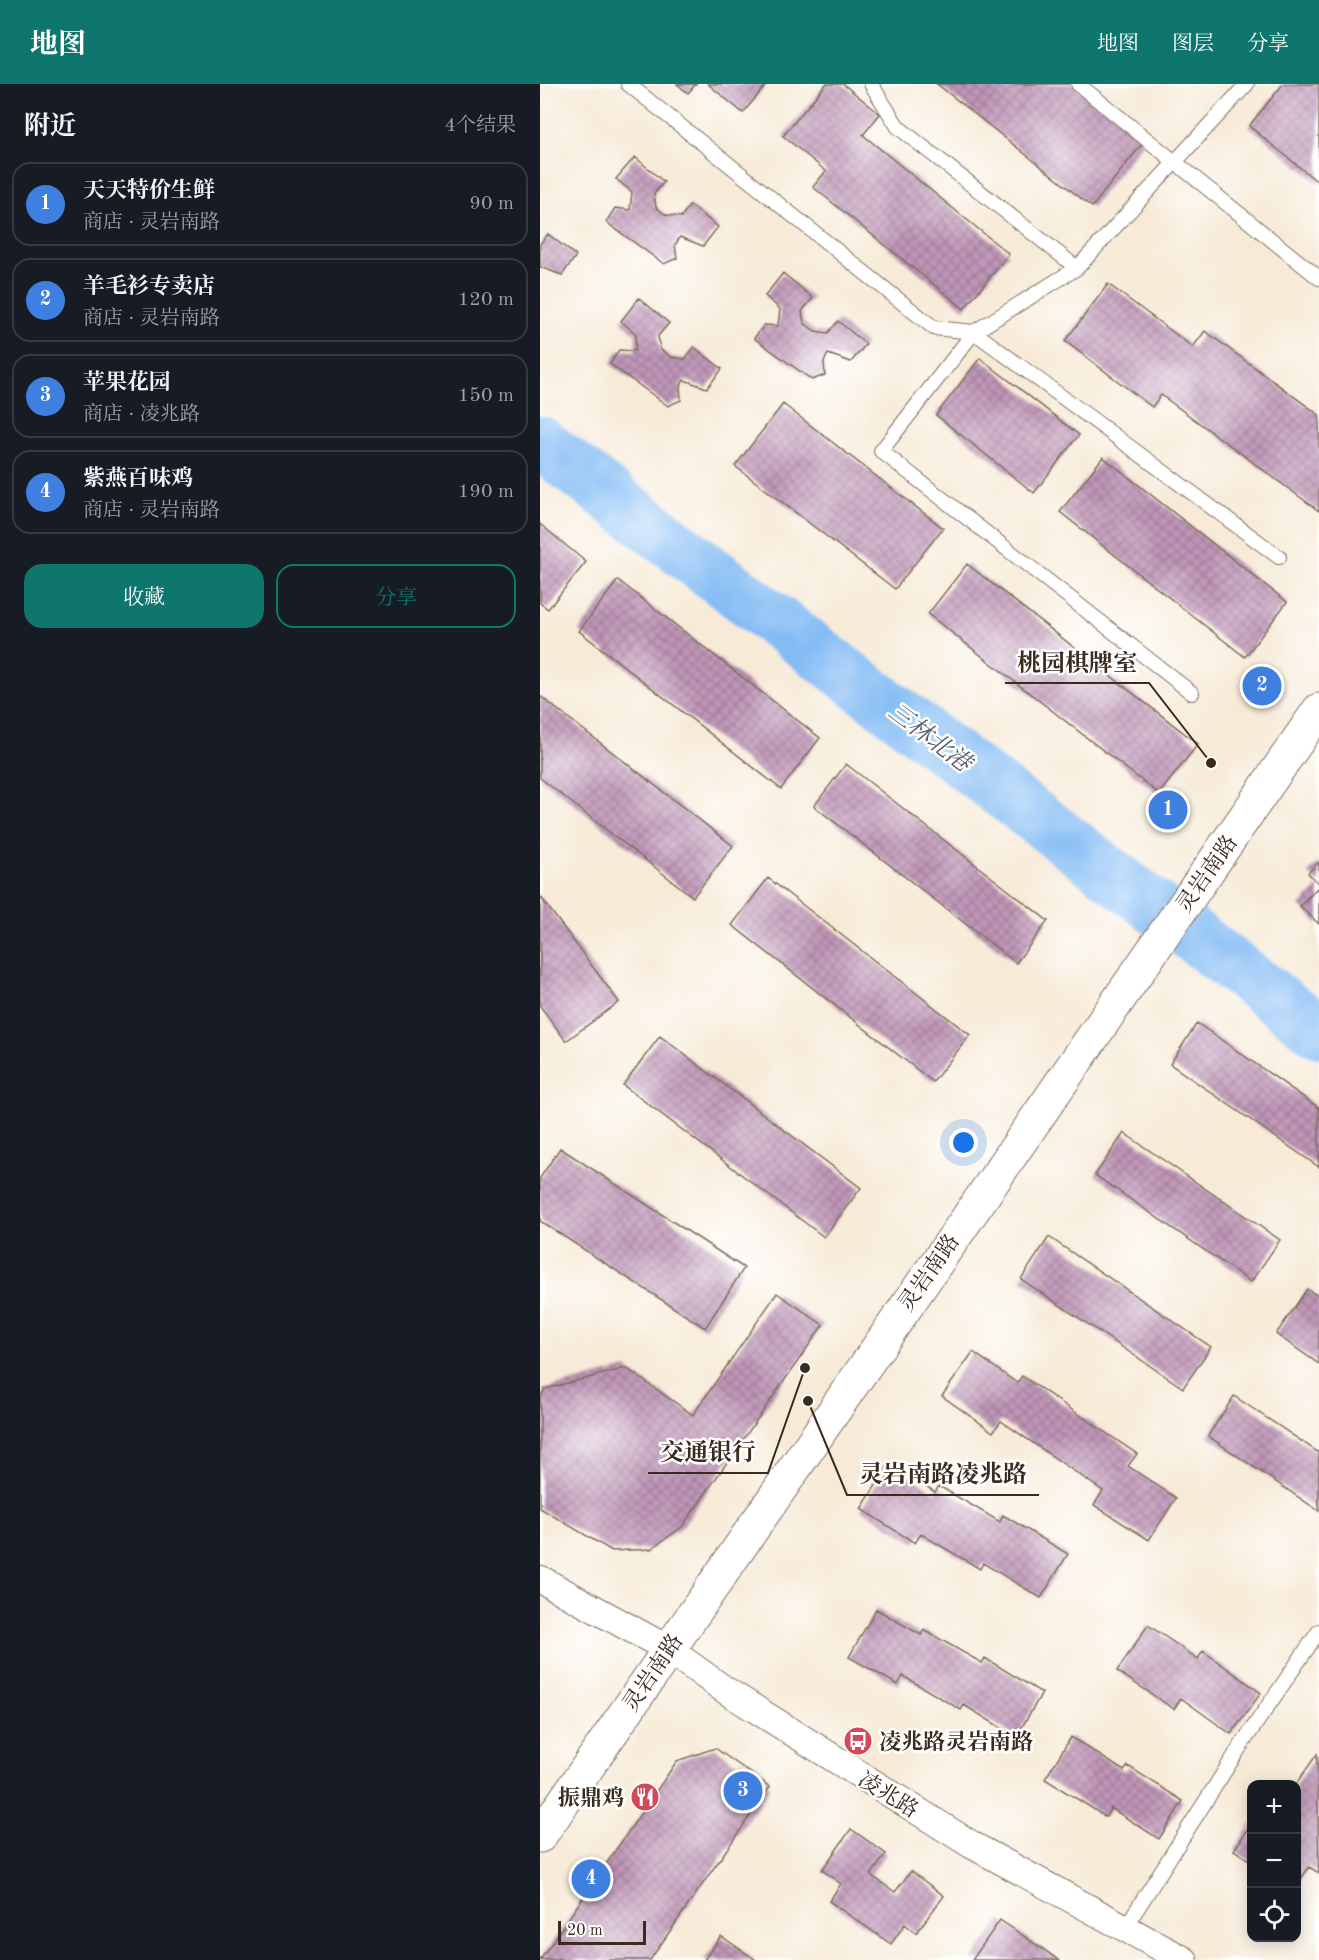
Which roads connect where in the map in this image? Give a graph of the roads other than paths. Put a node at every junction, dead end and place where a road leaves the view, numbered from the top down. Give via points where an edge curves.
1 (628, 84) edge
2 (871, 84) edge
3 (1078, 84) edge
4 (1247, 84) edge
5 (1174, 162) junction
6 (1077, 268) junction
7 (1319, 278) edge
8 (975, 332) junction
9 (1280, 556) dead end
10 (1192, 693) dead end
11 (1319, 710) edge
12 (540, 1579) edge
13 (1319, 1631) edge
14 (668, 1648) junction
15 (540, 1836) edge
16 (1125, 1928) junction
17 (1184, 1960) edge

1 - 8 lane via 934,328
2 - 6 lane via 898,127
3 - 5 lane
4 - 5 lane
5 - 6 lane
5 - 7 lane
6 - 8 lane
8 - 9 lane
8 - 10 lane via 881,451
11 - 14 street, 灵岩南路
12 - 14 street, 凌兆路
13 - 16 lane
14 - 15 street, 灵岩南路
14 - 16 street, 凌兆路 via 724,1690 962,1839
16 - 17 street, 凌兆路

